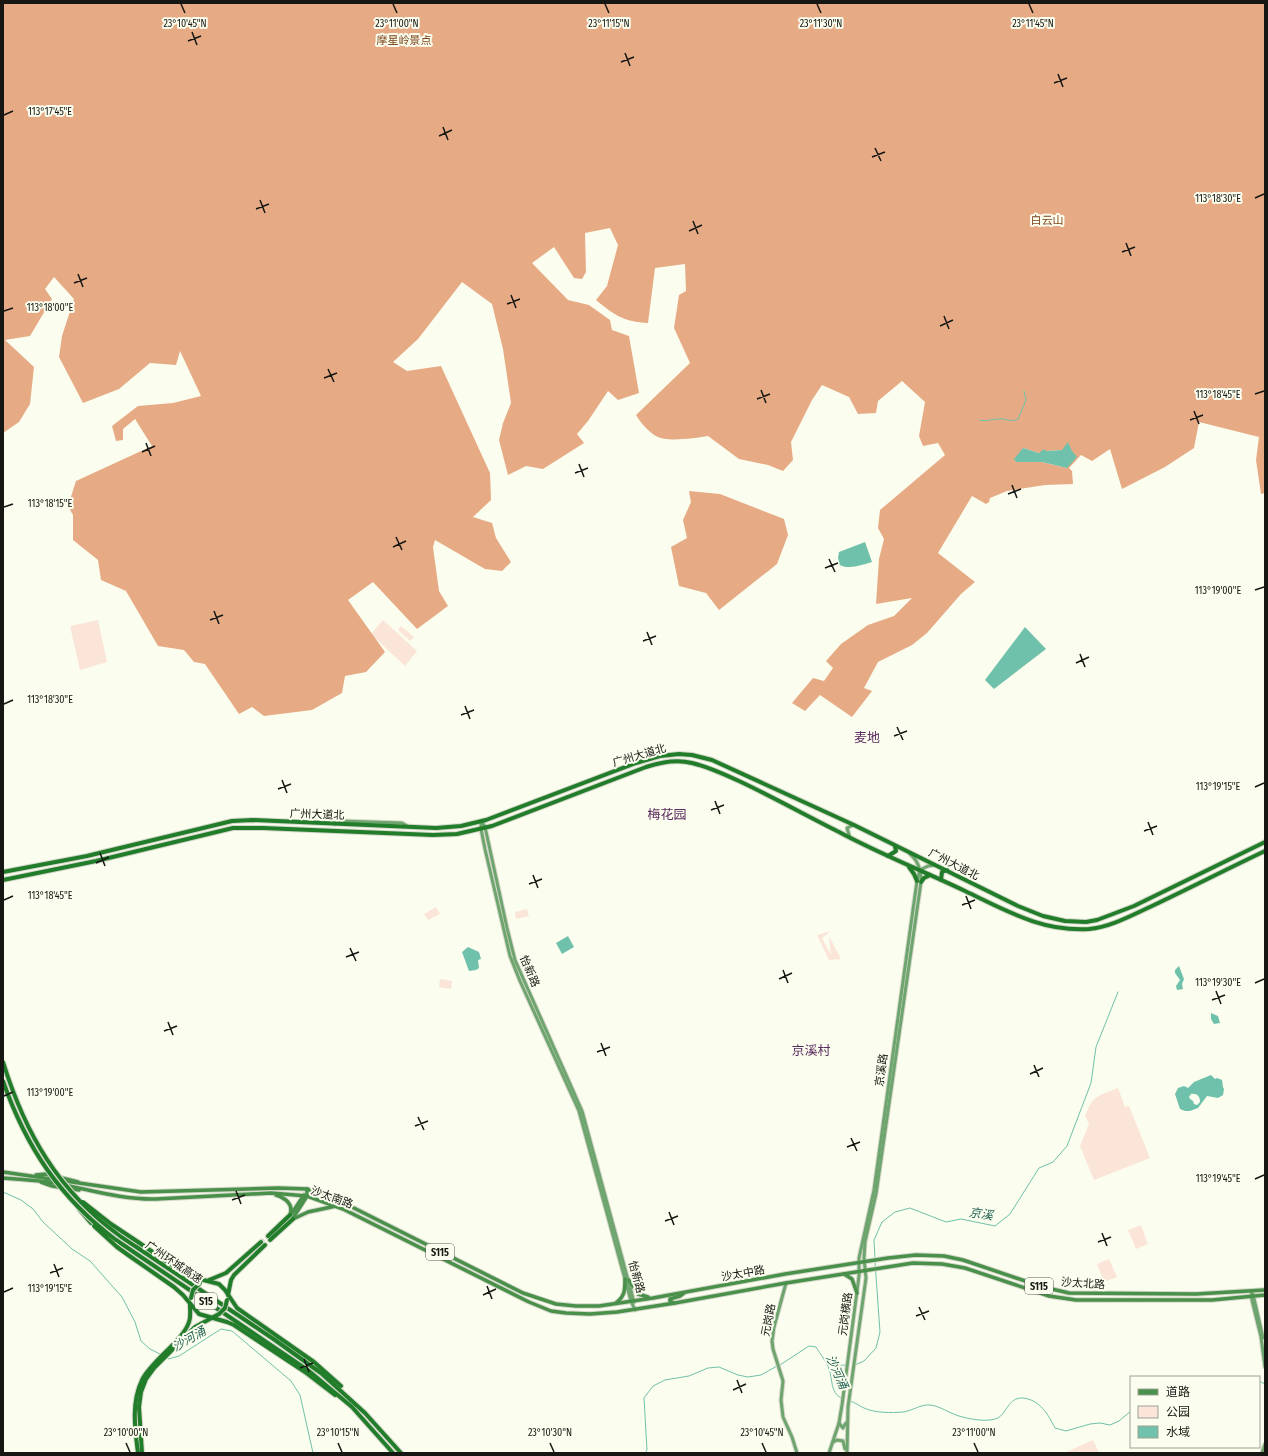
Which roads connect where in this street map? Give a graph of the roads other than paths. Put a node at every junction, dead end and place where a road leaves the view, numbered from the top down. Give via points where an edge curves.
1 (630, 765) junction
2 (632, 772) junction
3 (482, 821) junction
4 (854, 825) junction
5 (483, 828) junction
6 (176, 834) junction
7 (850, 838) junction
8 (148, 841) junction
9 (177, 841) junction
10 (1265, 842) edge
11 (895, 845) junction
12 (150, 848) junction
13 (907, 851) junction
14 (1265, 851) edge
15 (888, 856) junction
16 (904, 863) junction
17 (937, 865) junction
18 (920, 870) junction
19 (947, 870) junction
20 (3, 872) edge
21 (930, 875) junction
22 (3, 880) edge
23 (941, 880) junction
24 (919, 882) junction
25 (3, 1062) edge
26 (3, 1081) edge
27 (3, 1172) edge
28 (3, 1178) edge
29 (62, 1181) junction
30 (289, 1188) junction
31 (307, 1189) junction
32 (64, 1192) junction
33 (271, 1193) junction
34 (289, 1194) junction
35 (305, 1196) junction
36 (336, 1206) junction
37 (291, 1217) junction
38 (269, 1238) tunnel mouth
39 (864, 1262) junction
40 (858, 1263) junction
41 (865, 1271) junction
42 (859, 1272) junction
43 (843, 1274) junction
44 (220, 1276) junction
45 (208, 1280) junction
46 (627, 1280) junction
47 (201, 1281) junction
48 (213, 1281) junction
49 (786, 1283) junction
50 (230, 1286) junction
51 (223, 1287) junction
52 (1265, 1290) edge
53 (1252, 1291) junction
54 (685, 1292) junction
55 (1233, 1292) junction
56 (857, 1293) junction
57 (1104, 1294) junction
58 (183, 1295) junction
59 (228, 1295) junction
60 (1265, 1295) edge
61 (1253, 1296) junction
62 (653, 1298) junction
63 (1235, 1298) junction
64 (229, 1300) junction
65 (632, 1301) junction
66 (1104, 1301) junction
67 (675, 1303) junction
68 (612, 1304) junction
69 (192, 1306) junction
70 (854, 1308) junction
71 (635, 1310) junction
72 (218, 1314) junction
73 (204, 1316) junction
74 (860, 1317) junction
75 (212, 1318) junction
76 (190, 1319) junction
77 (222, 1320) junction
78 (199, 1324) junction
79 (1265, 1353) edge
80 (1265, 1367) edge
81 (365, 1413) junction
82 (359, 1415) junction
83 (847, 1421) junction
84 (839, 1423) junction
85 (138, 1437) junction
86 (833, 1442) junction
87 (1265, 1444) edge
88 (138, 1453) edge
89 (142, 1453) edge
90 (393, 1453) edge
91 (401, 1453) edge
92 (797, 1453) edge
93 (829, 1453) edge
94 (846, 1453) edge
95 (1264, 1453) edge

1 - 2 main road
1 - 3 highway, 广州大道北
1 - 4 highway, 广州大道北 via 670,754 697,756 724,765
2 - 5 highway, 广州大道北
2 - 7 highway, 广州大道北 via 665,762 698,764 771,796
3 - 5 main road, 怡新路
3 - 6 highway, 广州大道北 via 451,827 236,820
4 - 7 main road via 847,828
4 - 11 highway, 广州大道北
5 - 9 highway, 广州大道北 via 433,835 245,828 218,831
5 - 46 main road, 怡新路 via 510,956 580,1115
6 - 8 highway, 广州大道北
6 - 9 main road
7 - 15 highway, 广州大道北
8 - 12 main road
8 - 20 highway, 广州大道北
9 - 12 highway, 广州大道北
10 - 19 highway, 广州大道北 via 1134,906 1092,921 1065,921 1038,914
11 - 13 highway, 广州大道北
11 - 15 highway via 896,851
12 - 22 highway, 广州大道北
13 - 17 highway, 广州大道北
13 - 18 main road via 915,859
14 - 23 highway, 广州大道北 via 1133,915 1090,929 1059,928 1038,923
15 - 16 highway, 广州大道北
16 - 18 highway, 广州大道北
16 - 24 highway via 913,871
17 - 18 main road
17 - 19 highway, 广州大道北
18 - 21 highway, 广州大道北
18 - 24 main road, 京溪路
19 - 23 highway via 942,872
21 - 23 highway, 广州大道北
21 - 24 highway
24 - 39 main road, 京溪路 via 876,1194 866,1238
24 - 40 main road, 京溪路 via 874,1190
25 - 29 highway, 广州环城高速 / S15, bridge via 28,1128
26 - 32 highway, 广州环城高速 / S15, bridge via 30,1144
27 - 30 main road, 沙太南路 via 32,1176 46,1174 83,1184 132,1191
28 - 33 main road, 沙太南路 / S115 via 38,1181 52,1186 146,1199
29 - 47 highway, bridge via 111,1224 184,1273
29 - 81 highway, 广州环城高速 / S15, bridge via 92,1213 120,1236 299,1356 328,1378
30 - 31 main road, 沙太南路 / S115
30 - 34 main road
31 - 35 main road
31 - 68 main road, 沙太南路 / S115 via 345,1203 532,1297 556,1304 576,1306
32 - 58 highway, bridge via 91,1223 117,1247
32 - 82 highway, 广州环城高速 / S15, bridge via 88,1217 116,1240 296,1361 330,1387
33 - 34 main road, 沙太南路 / S115
33 - 37 main road via 286,1200 291,1207
34 - 35 main road, 沙太南路 / S115
35 - 36 main road, 沙太南路 / S115
35 - 37 main road
36 - 37 main road
36 - 71 main road, 沙太南路 / S115 via 551,1311 590,1314
37 - 38 highway
39 - 40 main road, 沙太北路
39 - 41 main road, 京溪路
39 - 57 main road, 沙太北路 / S115 via 916,1255 952,1257 1053,1290
40 - 42 main road, 京溪路
40 - 54 main road, 沙太中路
41 - 42 main road, 沙太北路 / S115
41 - 66 main road, 沙太北路 / S115 via 913,1263 942,1264 974,1271 1048,1296
41 - 74 main road, 元岗横路
42 - 43 main road, 沙太中路 / S115
42 - 56 main road, 元岗横路
43 - 49 main road, 沙太中路 / S115
43 - 56 main road via 852,1279
44 - 45 highway
44 - 47 highway
44 - 50 highway via 263,1244 234,1275
45 - 47 highway
45 - 48 highway
46 - 62 main road via 638,1294
46 - 65 main road, 怡新路
46 - 68 main road via 623,1296
47 - 48 highway
47 - 69 highway, bridge via 194,1288
48 - 51 highway
49 - 67 main road, 沙太中路 / S115
49 - 92 main road, 元岗路 via 772,1336 773,1349 783,1382 783,1417
50 - 59 highway
50 - 64 highway
51 - 59 highway
51 - 64 highway
52 - 53 main road, 沙太北路 / S115
53 - 55 main road, 沙太北路 / S115
53 - 61 main road
54 - 62 main road, 沙太中路
54 - 67 main road via 670,1299
55 - 57 main road, 沙太北路 / S115
55 - 63 main road
56 - 70 main road, 元岗横路
57 - 66 main road
58 - 69 highway
58 - 76 highway
59 - 64 highway, bridge
60 - 61 main road, 沙太北路 / S115
61 - 63 main road, 沙太北路 / S115
61 - 79 main road
61 - 80 main road
62 - 65 main road, 沙太中路
63 - 66 main road, 沙太北路 / S115
64 - 72 highway, bridge
64 - 81 highway via 239,1310 325,1370
65 - 68 main road, 沙太南路 / S115
65 - 71 main road, 怡新路
67 - 71 main road, 沙太中路 / S115
69 - 73 highway
69 - 76 highway
70 - 74 main road via 859,1307
70 - 84 main road, 元岗横路
72 - 73 highway via 212,1317
72 - 75 highway
73 - 75 highway
74 - 83 main road, 元岗横路
75 - 77 highway
75 - 78 highway
76 - 85 highway via 186,1329 141,1382 135,1415
77 - 78 highway
77 - 82 highway via 234,1325 305,1372
78 - 85 highway via 154,1368 144,1383 139,1404
81 - 91 highway, 广州环城高速 / S15
82 - 90 highway, 广州环城高速 / S15
83 - 84 main road via 843,1428
83 - 94 main road, 元岗横路
84 - 86 main road, 元岗横路
85 - 88 highway
85 - 89 highway
86 - 93 main road, 元岗横路
86 - 94 main road via 843,1441
87 - 95 main road

